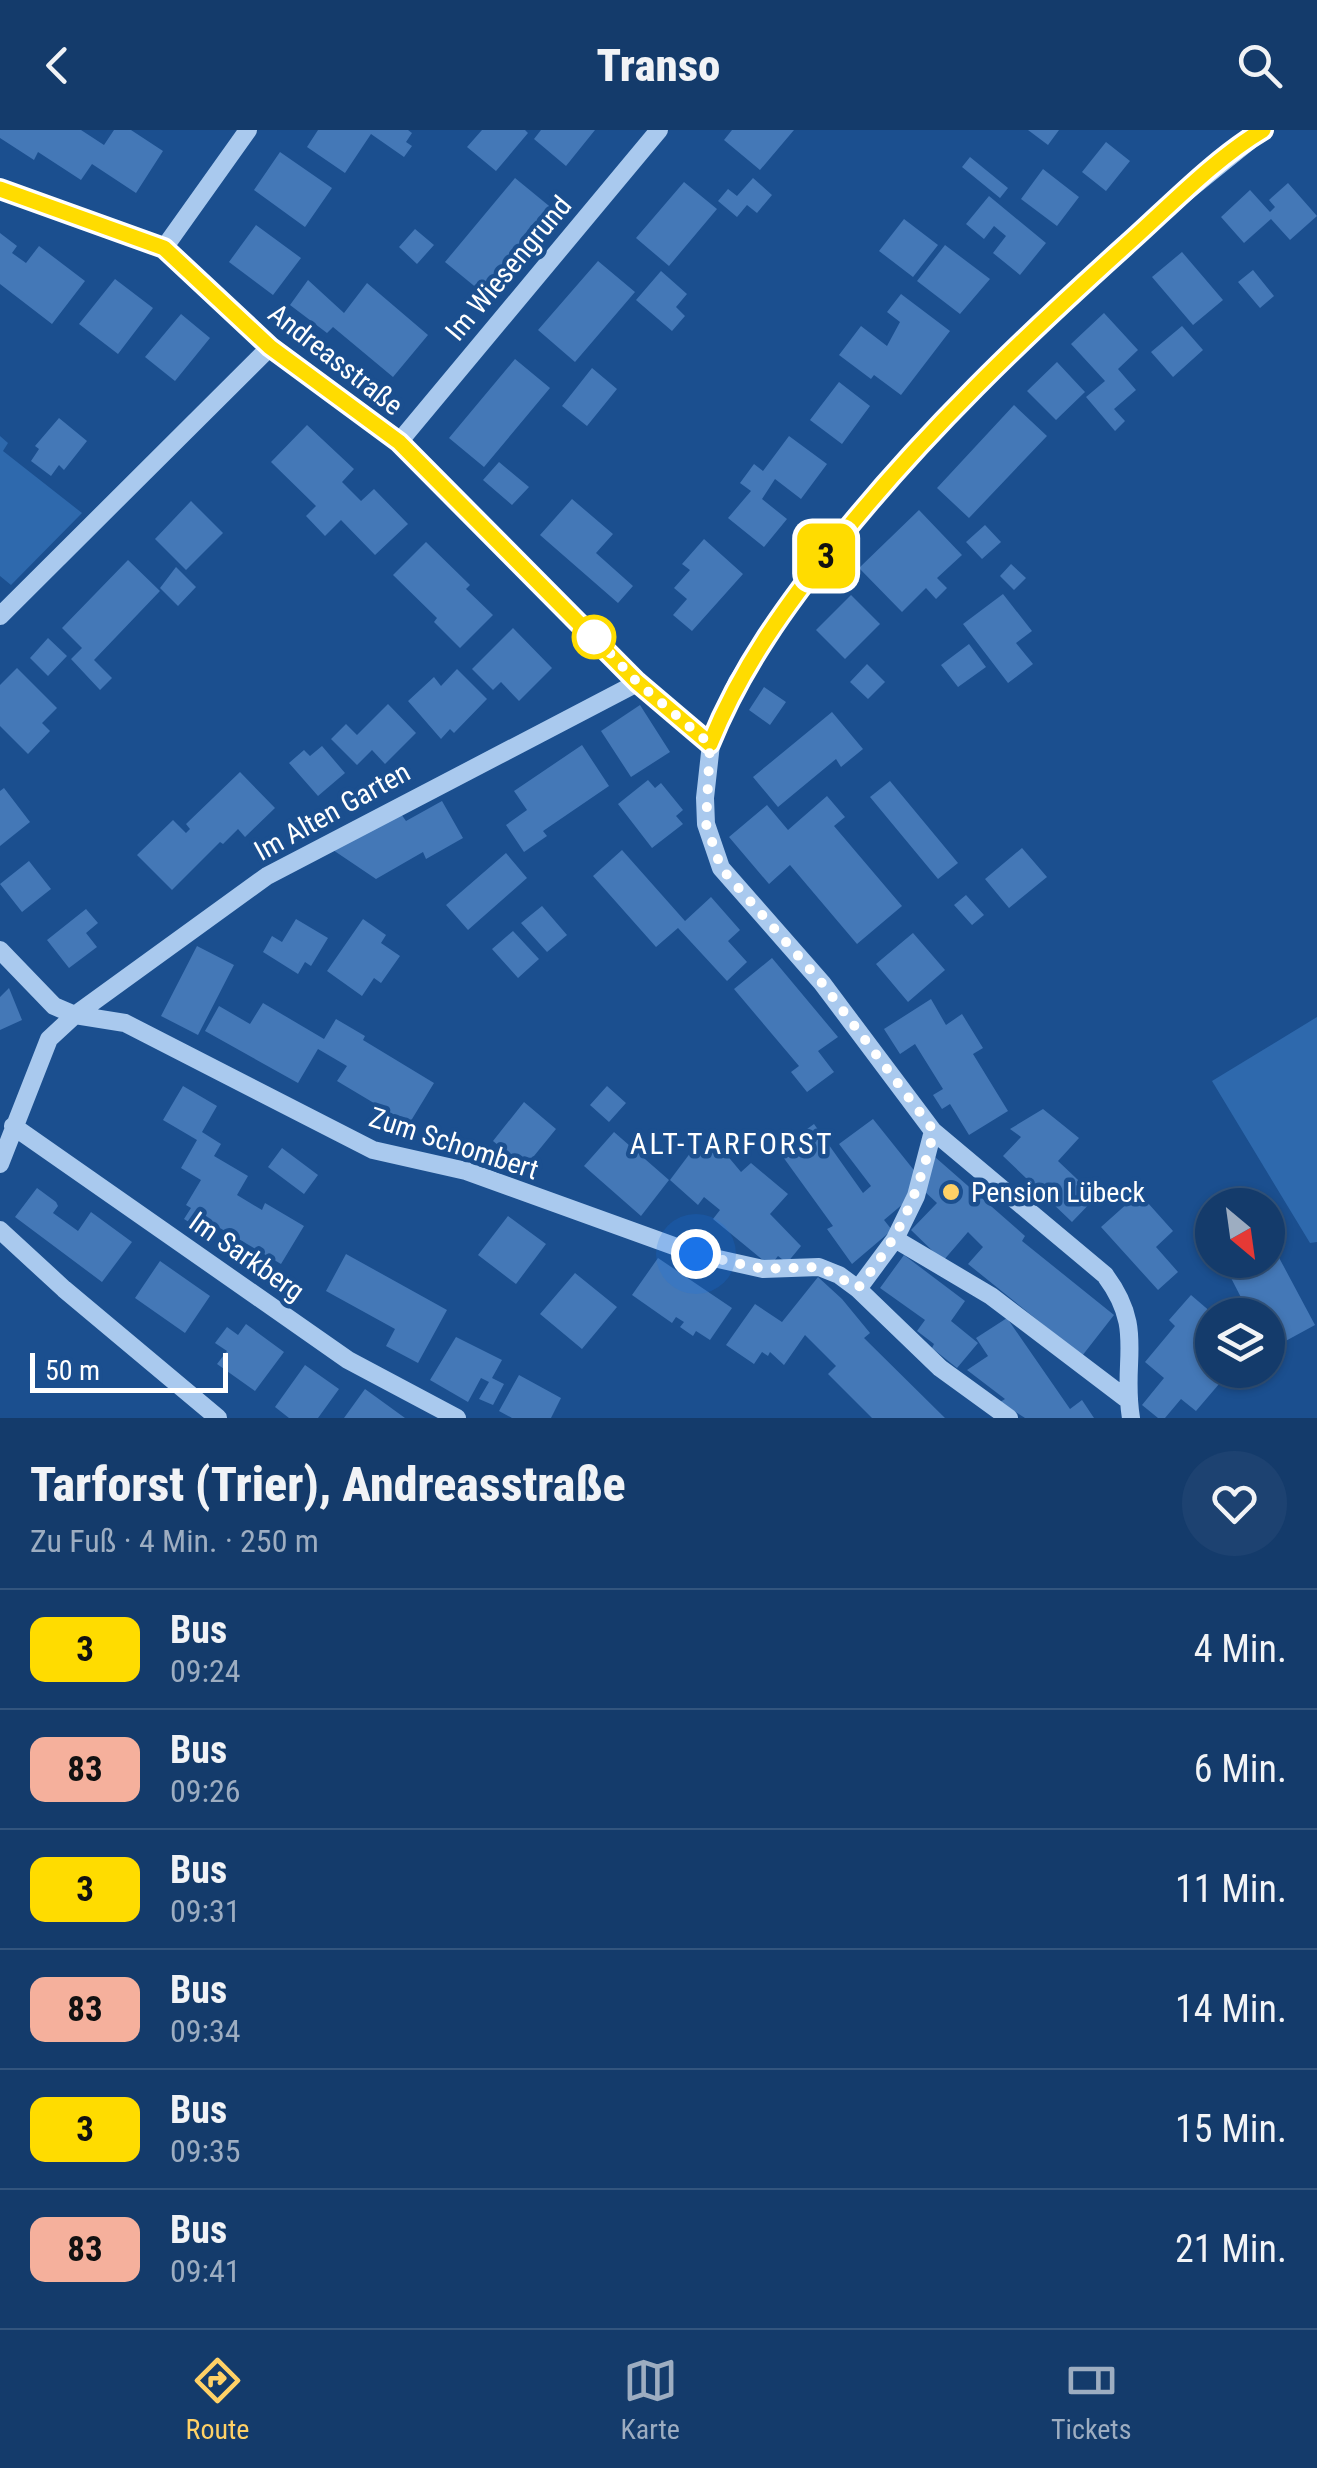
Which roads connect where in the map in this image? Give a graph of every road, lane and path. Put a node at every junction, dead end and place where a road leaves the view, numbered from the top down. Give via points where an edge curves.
1 (248, 130) edge
2 (659, 130) edge
3 (1263, 130) edge
4 (0, 190) edge
5 (164, 248) junction
6 (270, 347) junction
7 (399, 442) junction
8 (0, 616) edge
9 (637, 682) junction
10 (710, 744) junction
11 (0, 950) edge
12 (75, 1015) junction
13 (13, 1126) junction
14 (934, 1131) junction
15 (0, 1164) edge
16 (0, 1230) edge
17 (895, 1239) junction
18 (858, 1288) junction
19 (1129, 1409) edge
20 (218, 1418) edge
21 (457, 1418) edge
22 (1009, 1418) edge

1 - 5 street
2 - 7 street, Im Wiesengrund
3 - 10 street via 1045,318 918,445 798,590 737,682
4 - 5 street, Andreasstraße
5 - 6 street, Andreasstraße
6 - 7 street, Andreasstraße
6 - 8 street
7 - 9 street, Andreasstraße
9 - 10 street
9 - 12 street, Im Alten Garten via 267,876
10 - 14 street via 706,824 721,868 822,983
11 - 12 street via 54,1006
12 - 13 street via 48,1039
12 - 18 street, Zum Schombert via 125,1023 373,1150 466,1170 696,1254 763,1269 820,1267
13 - 15 street
13 - 21 street, Im Sarkberg via 348,1360
14 - 17 street via 916,1196
14 - 19 street via 1116,1290 1130,1324
16 - 20 street
17 - 18 street
17 - 19 street via 991,1296
18 - 22 street, Zum Schombert via 940,1368

